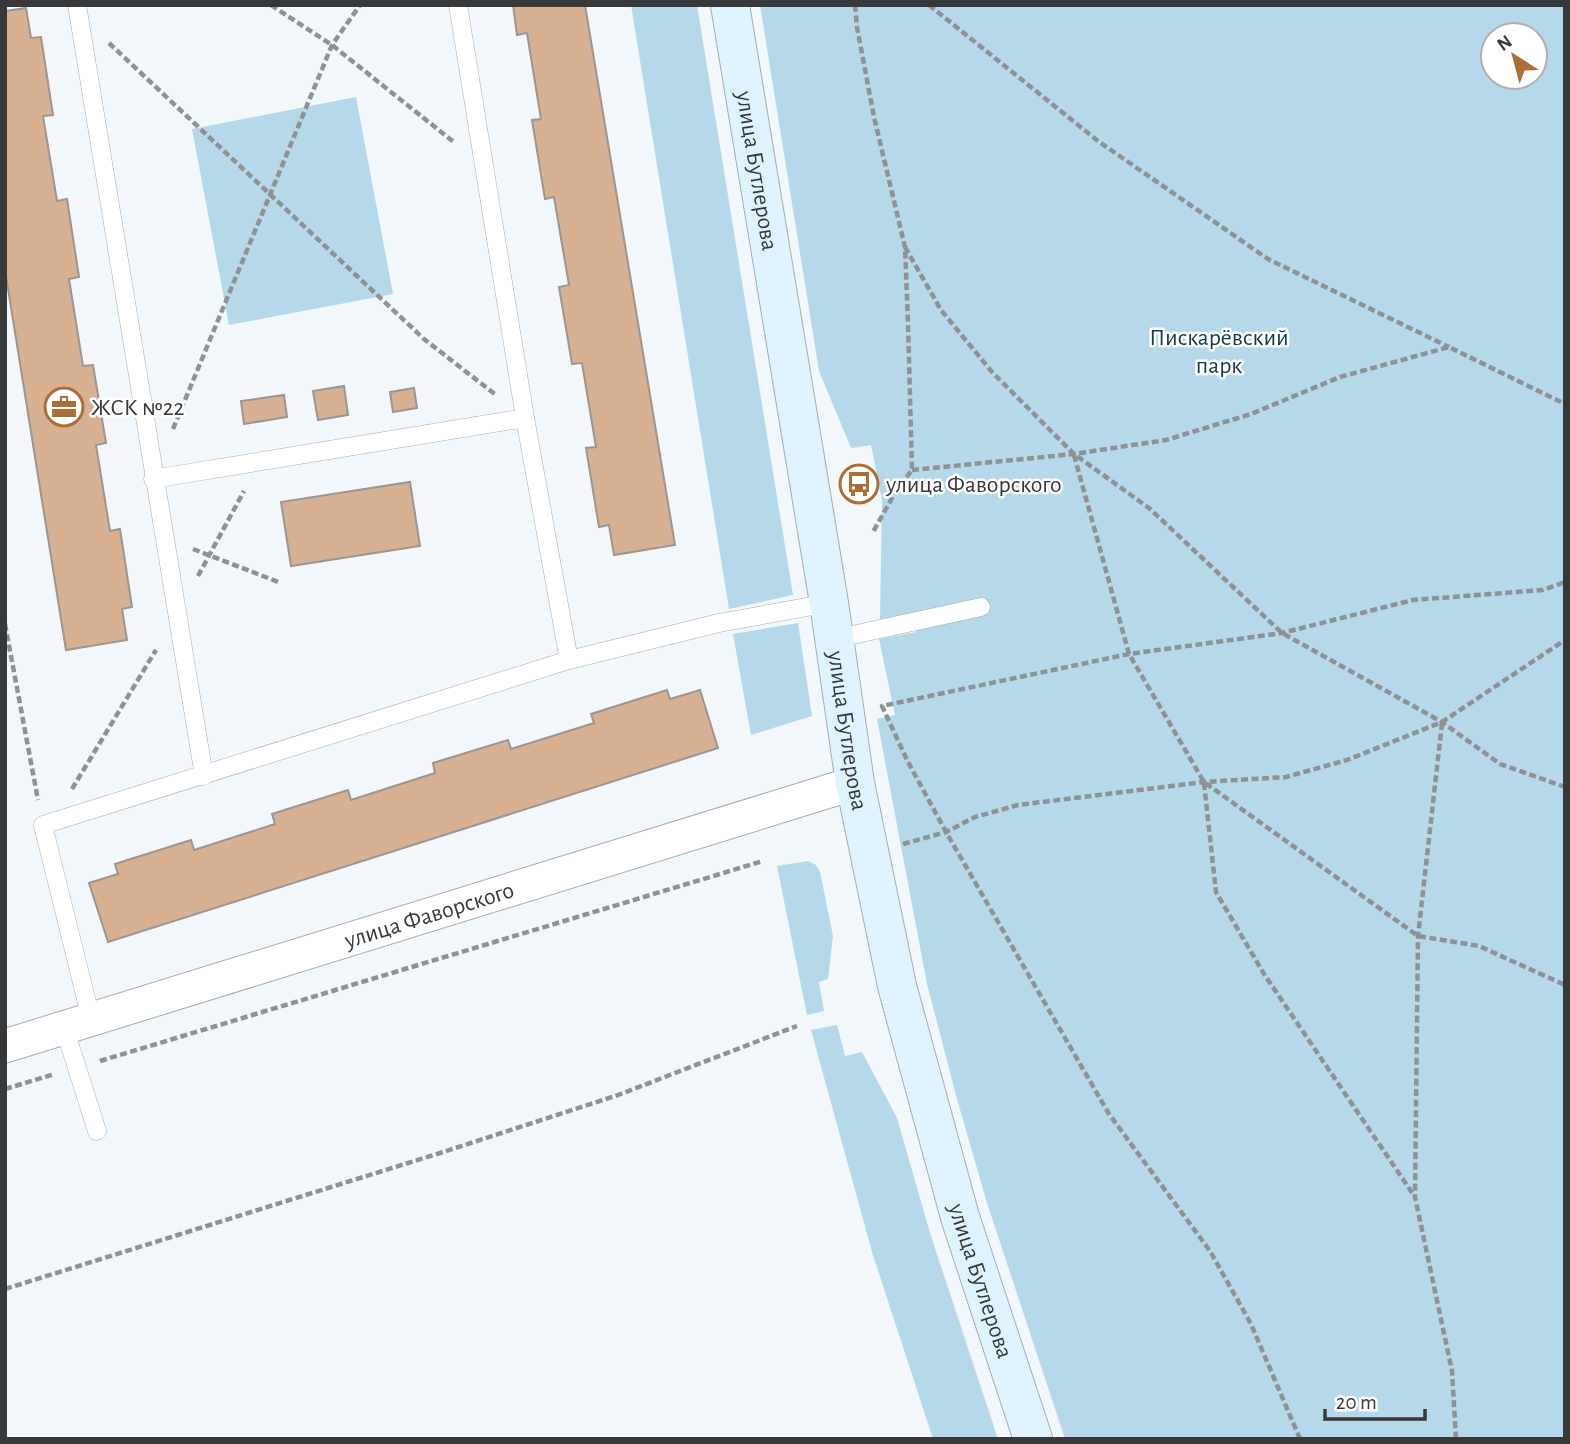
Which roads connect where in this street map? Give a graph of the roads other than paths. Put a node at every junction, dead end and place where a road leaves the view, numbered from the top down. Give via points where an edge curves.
1 (458, 5) edge
2 (730, 5) edge
3 (77, 9) edge
4 (526, 418) junction
5 (153, 479) junction
6 (981, 607) dead end
7 (831, 621) junction
8 (569, 660) junction
9 (204, 776) junction
10 (855, 783) junction
11 (78, 1023) junction
12 (5, 1046) edge
13 (97, 1132) dead end
14 (1033, 1439) edge

1 - 4 lane
2 - 7 street, улица Бутлерова
3 - 5 lane
4 - 5 lane
4 - 8 lane
5 - 9 lane
6 - 7 lane
7 - 8 lane via 719,622
7 - 10 street, улица Бутлерова
8 - 9 lane
9 - 11 lane via 43,825
10 - 11 street, улица Фаворского
10 - 14 street, улица Бутлерова via 923,1090
11 - 12 street, улица Фаворского
11 - 13 lane via 77,1068

